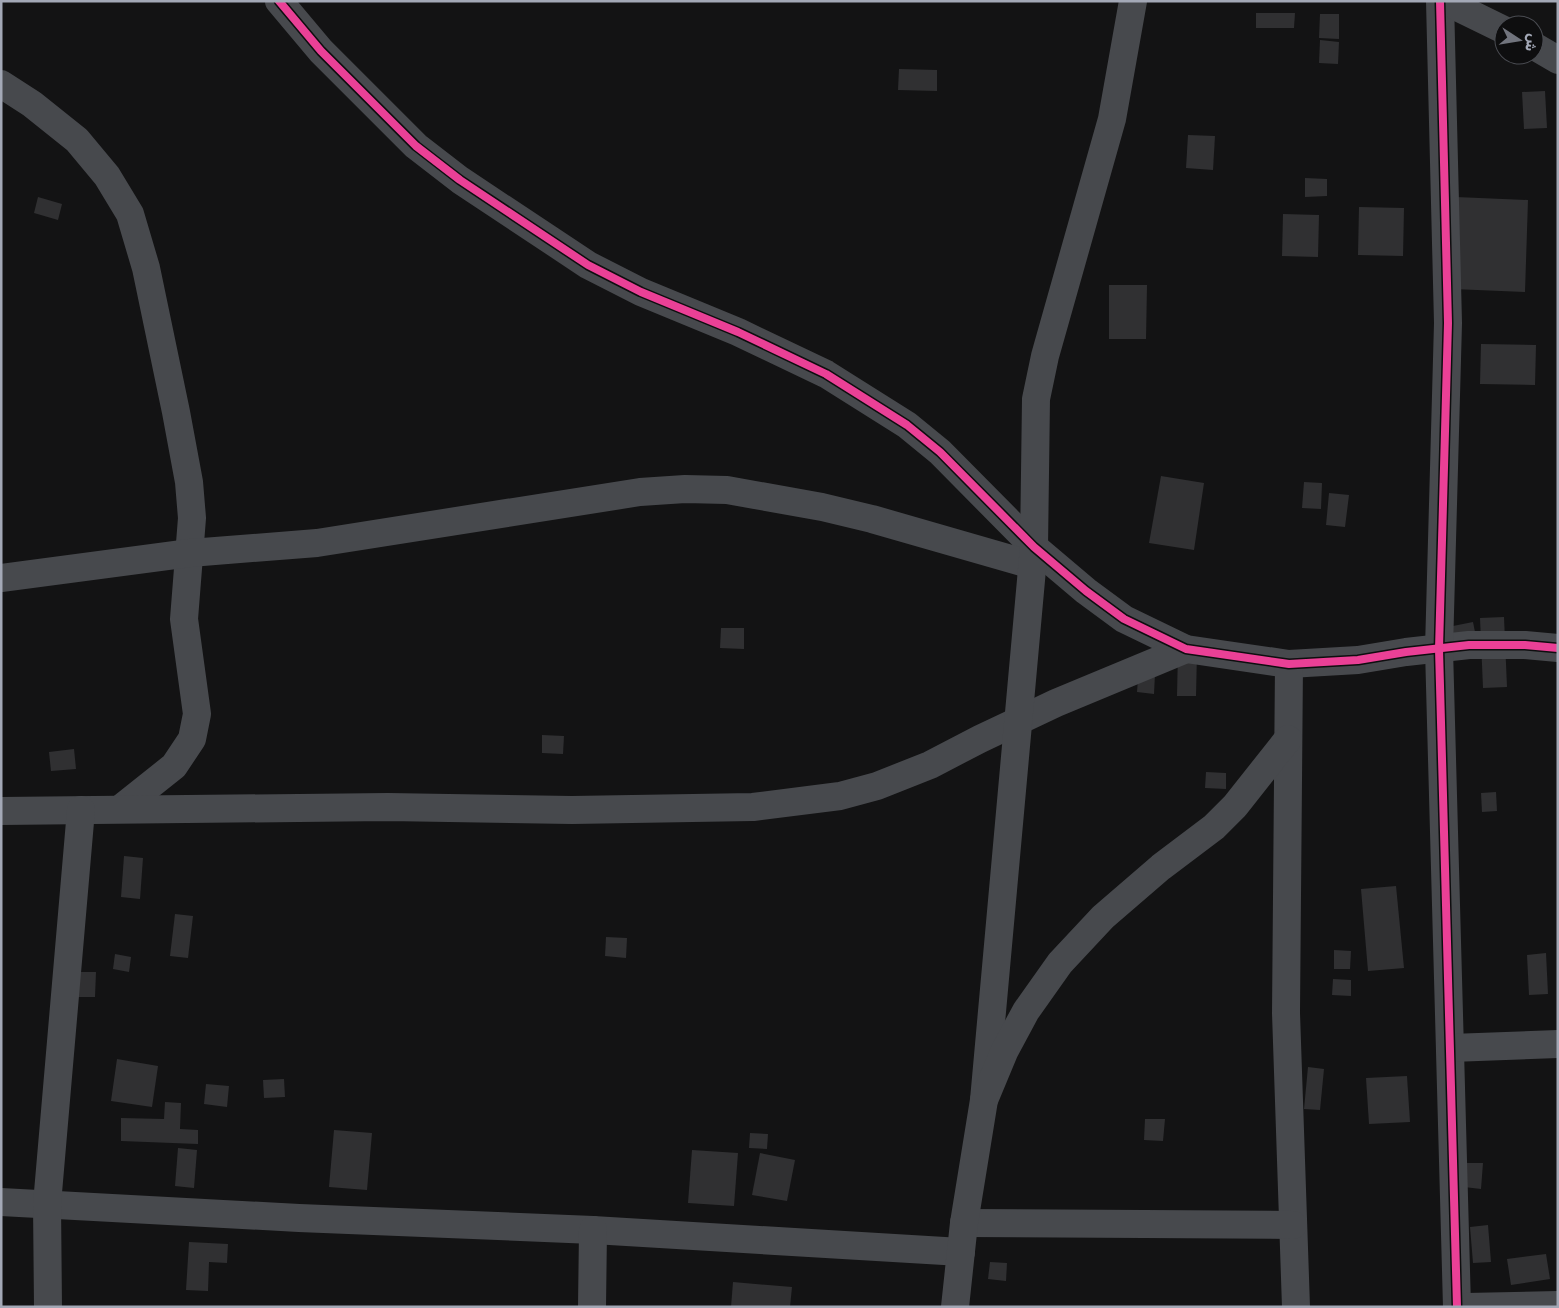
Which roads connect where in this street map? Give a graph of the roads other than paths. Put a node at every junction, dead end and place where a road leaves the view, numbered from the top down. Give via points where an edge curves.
1 (279, 1) edge
2 (1133, 1) edge
3 (1440, 1) edge
4 (1448, 1) edge
5 (1494, 25) edge
6 (1544, 52) edge
7 (1558, 60) edge
8 (1, 84) edge
9 (190, 553) junction
10 (1033, 556) junction
11 (1, 578) edge
12 (1439, 648) junction
13 (1558, 648) edge
14 (1186, 649) junction
15 (1289, 664) junction
16 (1019, 721) junction
17 (1288, 739) junction
18 (81, 810) junction
19 (120, 810) junction
20 (1, 811) edge
21 (1558, 1044) edge
22 (1450, 1048) junction
23 (984, 1100) junction
24 (1, 1202) edge
25 (47, 1204) junction
26 (964, 1223) junction
27 (1294, 1225) junction
28 (594, 1230) junction
29 (961, 1252) junction
30 (1558, 1305) edge
31 (48, 1307) edge
32 (592, 1307) edge
33 (955, 1307) edge
34 (1296, 1307) edge
35 (1457, 1307) edge
36 (1466, 1307) edge

1 - 10 street via 321,51 416,146 460,180 588,265 826,374 908,425 940,452
2 - 10 street via 1112,119 1045,356 1036,399
3 - 12 street via 1448,323
4 - 5 street
6 - 7 street
8 - 9 street via 77,140 106,176 130,214 146,268 189,482
9 - 10 street via 317,543 640,492 685,489 727,490 822,507
9 - 11 street
9 - 19 street via 184,619 197,714 192,740 174,766
10 - 14 street via 1124,619
10 - 16 street
12 - 13 street via 1478,645
12 - 15 street via 1358,660
12 - 22 street
14 - 15 street
14 - 16 street
15 - 17 street
16 - 19 street via 930,765 878,786 840,796 753,806 572,810 388,807
16 - 23 street
17 - 23 street via 1235,806 1214,827 1103,917 1060,963 1026,1011
17 - 27 street via 1286,1013
18 - 19 street
18 - 20 street
18 - 25 street
21 - 22 street
22 - 35 street
23 - 26 street
24 - 25 street
25 - 28 street
25 - 31 street
26 - 27 street
26 - 29 street
27 - 34 street
28 - 29 street
28 - 32 street
29 - 33 street
30 - 36 street

